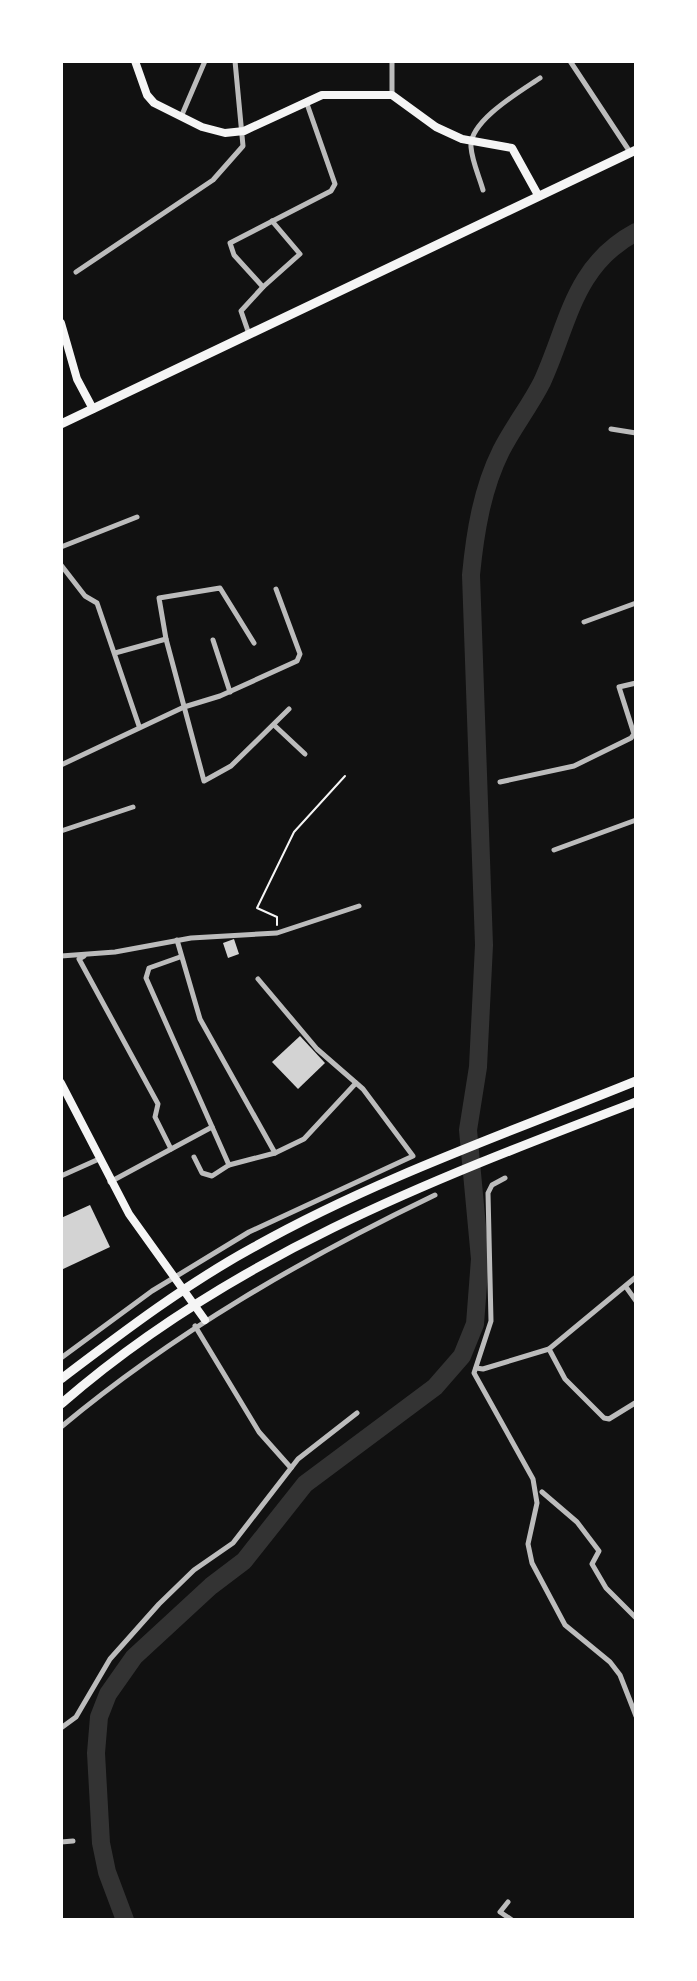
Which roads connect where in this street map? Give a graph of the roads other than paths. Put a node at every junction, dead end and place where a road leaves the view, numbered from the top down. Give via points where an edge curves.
1 (135, 61) edge
2 (205, 61) edge
3 (235, 61) edge
4 (392, 61) edge
5 (569, 61) edge
6 (540, 78) dead end
7 (392, 95) junction
8 (306, 101) junction
9 (181, 117) junction
10 (244, 131) junction
11 (471, 141) junction
12 (633, 151) edge
13 (483, 190) dead end
14 (538, 195) junction
15 (272, 220) junction
16 (76, 272) dead end
17 (263, 287) junction
18 (61, 323) edge
19 (249, 334) junction
20 (93, 409) junction
21 (61, 424) edge
22 (611, 429) dead end
23 (636, 433) edge
24 (137, 517) dead end
25 (61, 547) edge
26 (61, 565) edge
27 (276, 589) dead end
28 (636, 603) edge
29 (584, 622) dead end
30 (166, 639) junction
31 (212, 640) dead end
32 (254, 643) dead end
33 (116, 653) junction
34 (636, 683) edge
35 (230, 691) junction
36 (184, 707) junction
37 (289, 709) dead end
38 (274, 725) junction
39 (139, 726) junction
40 (305, 754) dead end
41 (61, 765) edge
42 (500, 782) dead end
43 (133, 807) dead end
44 (636, 820) edge
45 (61, 831) edge
46 (554, 850) dead end
47 (359, 906) dead end
48 (177, 940) junction
49 (61, 956) edge
50 (84, 956) junction
51 (180, 957) junction
52 (258, 979) dead end
53 (636, 1081) edge
54 (61, 1083) edge
55 (356, 1083) junction
56 (636, 1102) edge
57 (212, 1127) junction
58 (172, 1149) junction
59 (275, 1153) junction
60 (194, 1157) dead end
61 (99, 1159) junction
62 (229, 1166) junction
63 (61, 1176) edge
64 (505, 1178) dead end
65 (110, 1182) junction
66 (435, 1195) dead end
67 (175, 1277) junction
68 (636, 1277) edge
69 (626, 1287) junction
70 (184, 1290) junction
71 (636, 1301) edge
72 (194, 1304) junction
73 (205, 1320) junction
74 (195, 1326) junction
75 (549, 1349) junction
76 (61, 1358) edge
77 (476, 1368) junction
78 (61, 1380) edge
79 (635, 1403) edge
80 (61, 1404) edge
81 (357, 1413) dead end
82 (61, 1427) edge
83 (291, 1468) junction
84 (542, 1492) dead end
85 (636, 1618) edge
86 (636, 1716) edge
87 (61, 1728) edge
88 (73, 1841) dead end
89 (61, 1842) edge
90 (508, 1902) dead end
91 (512, 1920) edge

1 - 9 main road via 147,95
2 - 9 street
3 - 10 street
4 - 7 street
5 - 12 street
6 - 11 street via 488,116
7 - 8 main road via 337,93
7 - 11 main road via 436,127
8 - 10 main road
8 - 15 street via 335,184 331,191
9 - 10 main road via 225,133
10 - 16 street via 243,146 213,180
11 - 13 street
11 - 14 main road via 514,150
12 - 14 main road
14 - 19 main road
15 - 17 street via 300,254
15 - 17 street via 229,247
17 - 19 street via 241,312
18 - 20 main road via 77,379
19 - 20 main road
20 - 21 main road
22 - 23 street
24 - 25 street
26 - 33 street via 85,596 97,603
27 - 35 street via 299,657
28 - 29 street
30 - 32 street via 159,598 220,588
30 - 33 street
30 - 36 street
31 - 35 street
33 - 39 street
34 - 42 street via 619,687 634,734 631,738 574,766
35 - 36 street
36 - 38 street via 204,781 231,766
36 - 39 street
37 - 38 street
38 - 40 street
39 - 41 street
43 - 45 street
44 - 46 street
47 - 48 street via 277,933
48 - 50 street
48 - 51 street
49 - 50 street
50 - 58 street via 79,959 159,1104 155,1117
51 - 57 street via 149,968 146,978
51 - 59 street via 200,1018
52 - 55 street via 317,1049
53 - 70 main road via 311,1218
54 - 61 main road
55 - 59 street via 311,1133
55 - 67 street via 413,1156 258,1227
56 - 72 main road via 436,1179 295,1244
57 - 58 street
57 - 62 street
58 - 65 street
59 - 62 street
60 - 62 street via 206,1176
61 - 63 street
61 - 65 main road
64 - 77 street via 488,1193 491,1321
65 - 67 main road
66 - 73 street via 344,1239
67 - 70 main road
67 - 76 street
68 - 69 street
69 - 71 street
69 - 75 street
70 - 72 main road
70 - 78 main road
72 - 73 main road
72 - 80 main road
73 - 74 street
74 - 82 street
74 - 83 street via 259,1432
75 - 77 street
75 - 79 street via 565,1379 604,1418
77 - 86 street via 474,1373 521,1453 536,1489 528,1544 532,1563 565,1625 620,1675
81 - 83 street
83 - 87 street via 233,1543 185,1578 126,1640 99,1675 76,1717
84 - 85 street via 593,1539 599,1551 592,1564 606,1588
88 - 89 street
90 - 91 street via 500,1912

